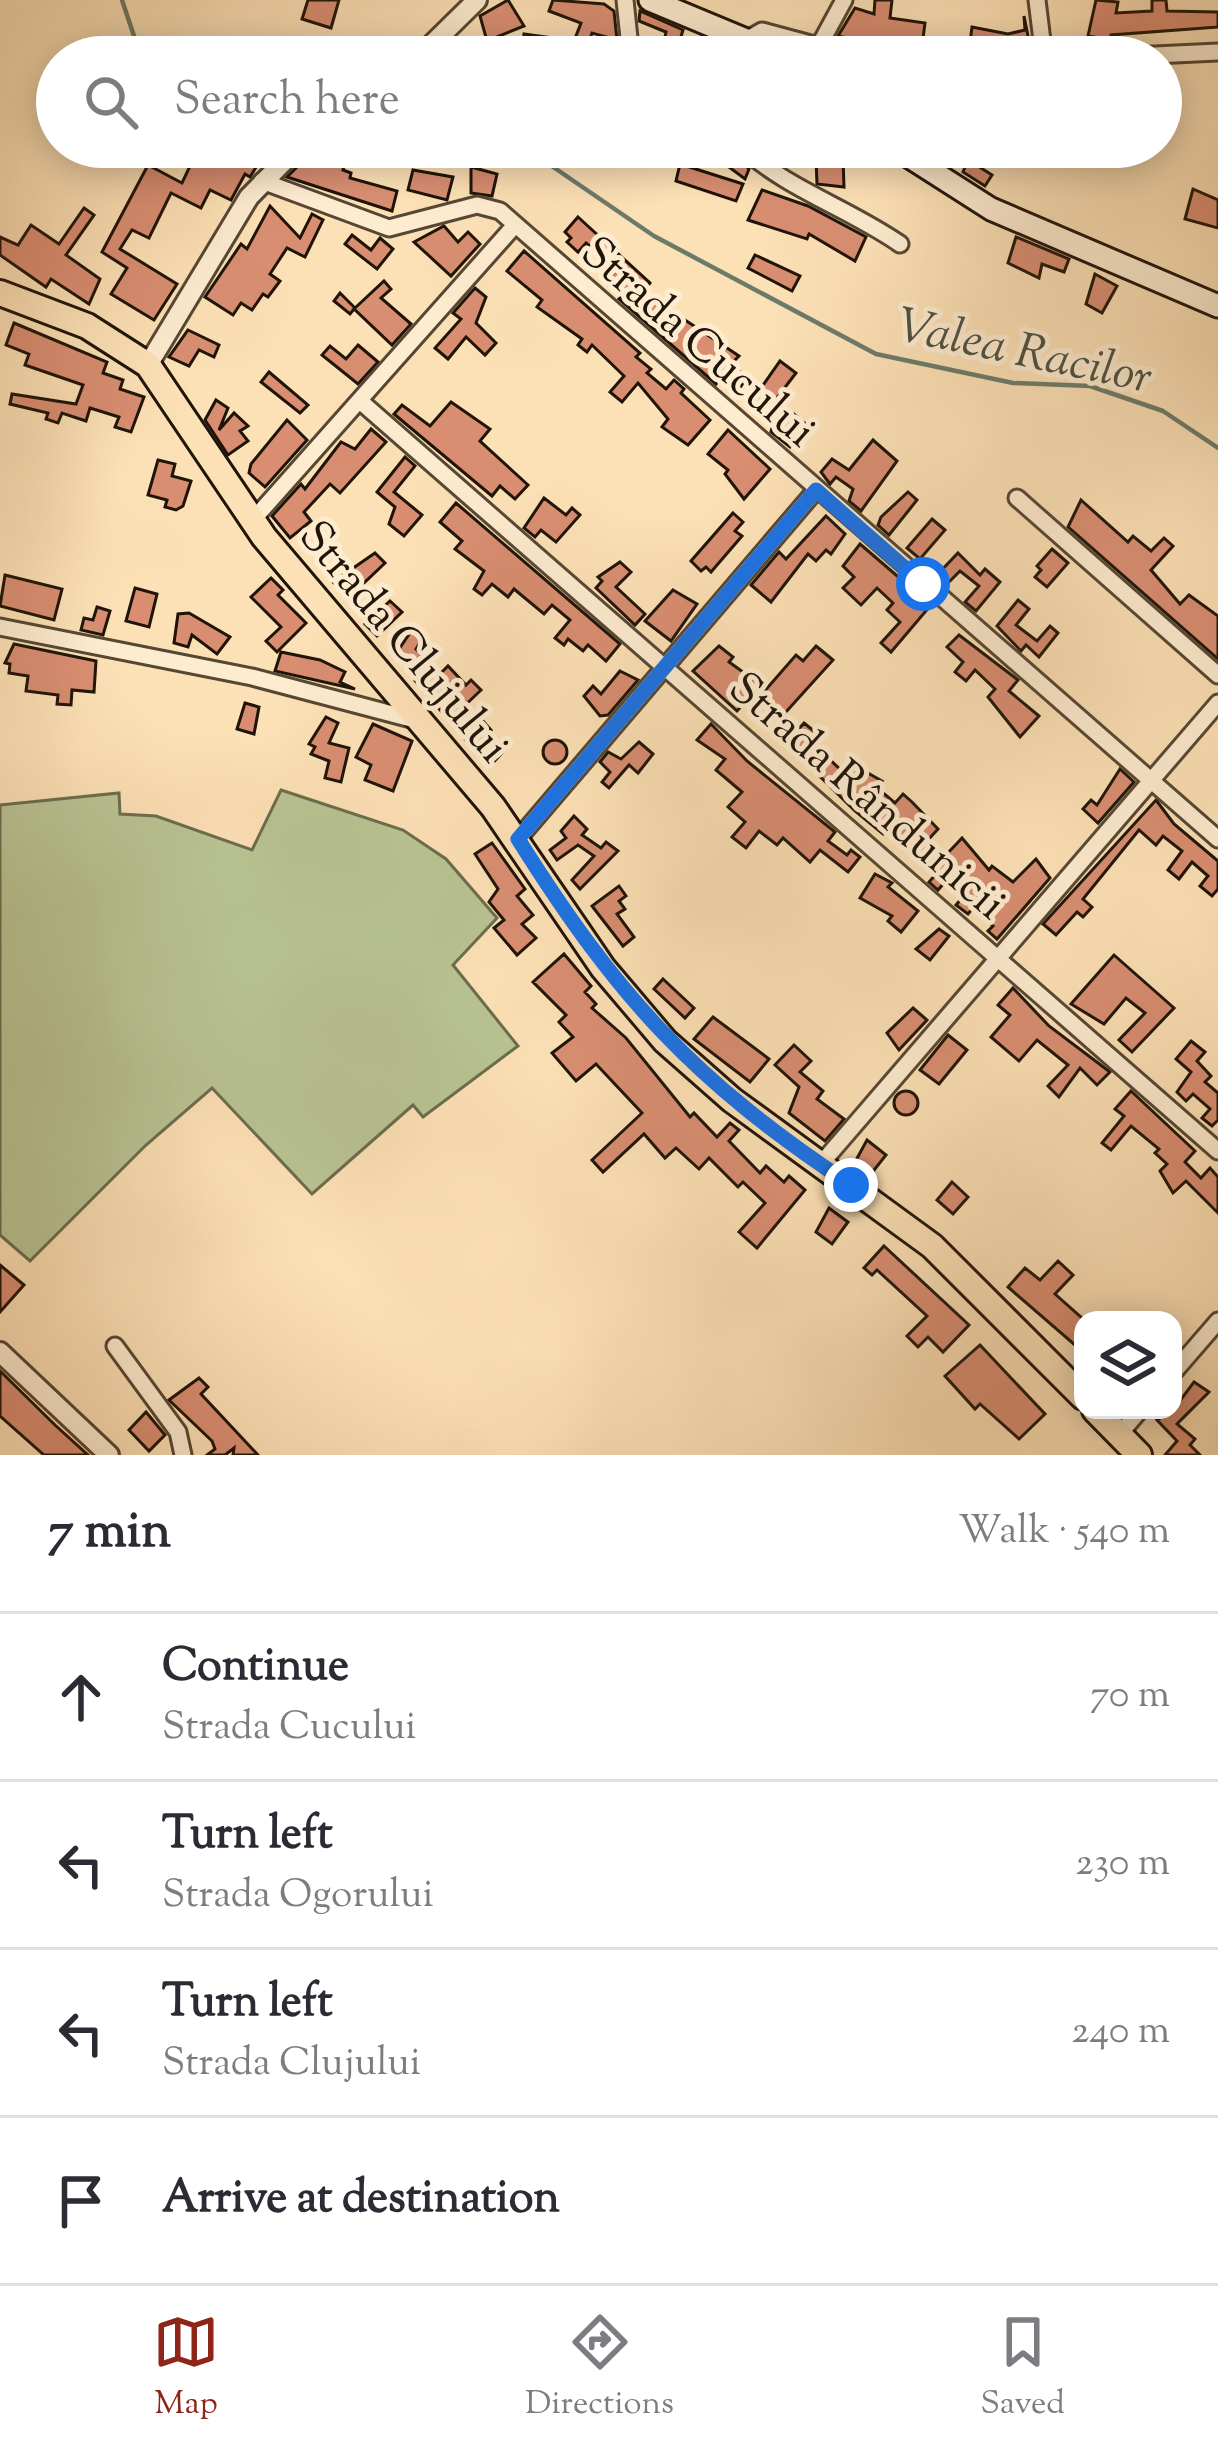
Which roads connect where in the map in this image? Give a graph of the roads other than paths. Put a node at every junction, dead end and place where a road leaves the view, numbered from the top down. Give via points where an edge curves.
1 (477, 0) edge
2 (625, 0) edge
3 (650, 0) edge
4 (844, 0) edge
5 (1037, 0) edge
6 (440, 36) edge
7 (629, 36) edge
8 (727, 36) edge
9 (824, 36) edge
10 (1041, 36) edge
11 (1218, 52) edge
12 (1182, 54) edge
13 (276, 168) edge
14 (769, 168) edge
15 (927, 168) edge
16 (262, 181) junction
17 (515, 225) junction
18 (900, 244) dead end
19 (0, 293) edge
20 (1218, 306) edge
21 (148, 365) junction
22 (360, 401) junction
23 (816, 490) junction
24 (1016, 498) dead end
25 (252, 521) junction
26 (0, 627) edge
27 (664, 664) junction
28 (1218, 675) edge
29 (1218, 704) edge
30 (415, 720) junction
31 (1152, 781) junction
32 (518, 839) junction
33 (1218, 839) edge
34 (998, 954) junction
35 (1218, 1151) edge
36 (820, 1165) junction
37 (1218, 1321) edge
38 (115, 1346) dead end
39 (0, 1352) edge
40 (1182, 1363) edge
41 (1074, 1388) edge
42 (1104, 1419) edge
43 (1138, 1419) edge
44 (1132, 1449) edge
45 (178, 1453) edge
46 (109, 1455) edge

1 - 6 street
2 - 7 street
3 - 8 main road
4 - 9 street
5 - 10 street
11 - 12 street
13 - 16 street
14 - 18 street
15 - 20 main road via 991,209
16 - 17 street via 389,228 477,205
16 - 21 street
17 - 22 street
17 - 23 street, Strada Cucului
19 - 21 main road via 87,326
21 - 25 main road, Strada Clujului
22 - 25 street
22 - 27 street, Strada Rândunicii
23 - 27 street
23 - 31 street, Strada Cucului
24 - 28 street
25 - 30 main road, Strada Clujului
26 - 30 street via 252,677
27 - 32 street
27 - 34 street, Strada Rândunicii
29 - 31 street
30 - 32 main road, Strada Clujului
31 - 33 street, Strada Cucului
31 - 34 street
32 - 36 main road, Strada Clujului via 603,968 665,1041
34 - 35 street, Strada Rândunicii
34 - 36 street
36 - 41 main road, Strada Clujului via 932,1246
37 - 40 street
38 - 45 street via 178,1432
39 - 46 street
42 - 44 main road
43 - 44 street

